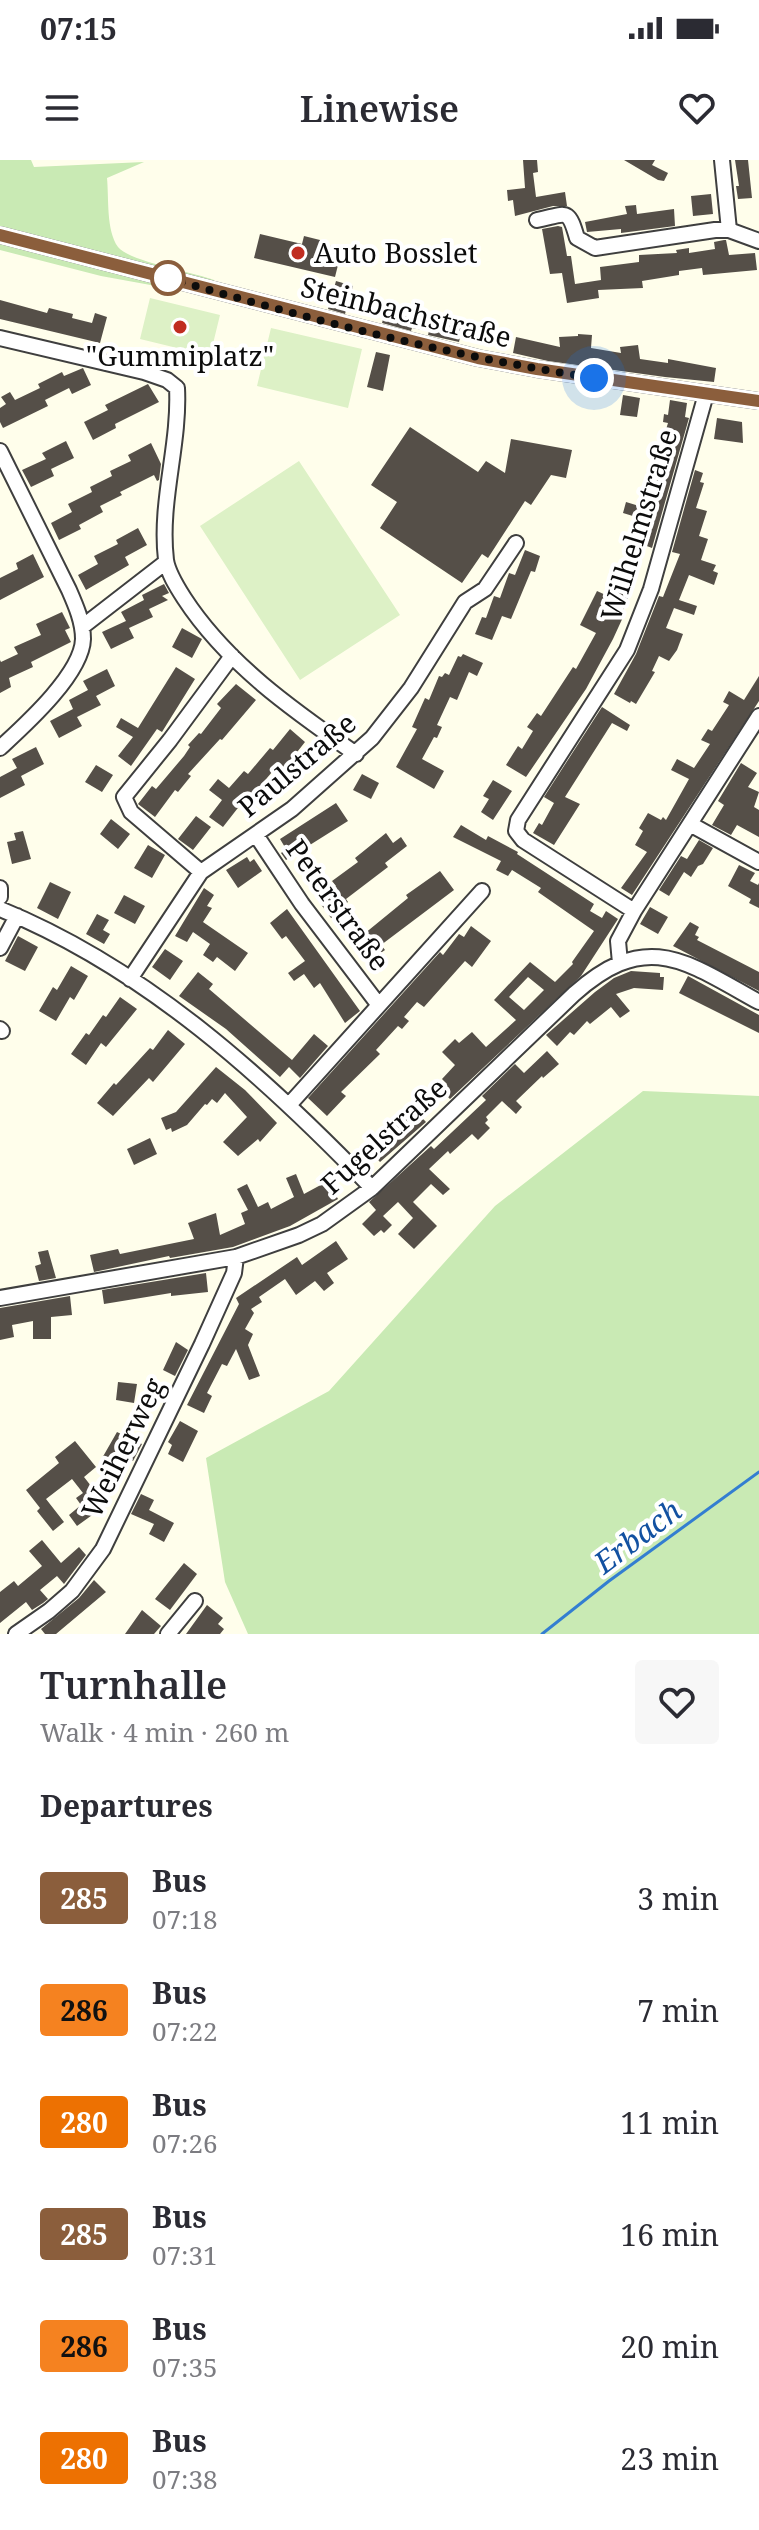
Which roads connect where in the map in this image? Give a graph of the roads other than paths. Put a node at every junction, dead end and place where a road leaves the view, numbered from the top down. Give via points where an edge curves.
1 (722, 160) edge
2 (537, 220) dead end
3 (729, 230) junction
4 (0, 235) edge
5 (759, 241) edge
6 (0, 338) edge
7 (706, 394) junction
8 (759, 401) edge
9 (0, 451) edge
10 (516, 543) dead end
11 (166, 562) junction
12 (82, 627) junction
13 (232, 656) junction
14 (759, 716) edge
15 (0, 748) edge
16 (356, 754) junction
17 (690, 824) junction
18 (256, 835) junction
19 (759, 862) edge
20 (201, 872) junction
21 (0, 888) edge
22 (482, 891) dead end
23 (0, 897) edge
24 (0, 909) edge
25 (634, 911) junction
26 (17, 916) junction
27 (0, 948) edge
28 (620, 963) junction
29 (130, 979) junction
30 (759, 1002) edge
31 (378, 1004) junction
32 (289, 1105) junction
33 (372, 1188) junction
34 (236, 1257) junction
35 (0, 1298) edge
36 (195, 1601) dead end
37 (16, 1634) edge
38 (168, 1634) edge

1 - 3 street
2 - 3 street via 570,217 577,238 595,248
3 - 5 street
4 - 7 street, Steinbachstraße via 478,358
6 - 11 street via 144,372 177,388 165,501
7 - 8 street, Steinbachstraße
7 - 25 street, Wilhelmstraße via 651,589 627,650 518,820 516,831
9 - 12 street
10 - 16 street, Paulstraße via 485,589 465,602 390,718
11 - 12 street
11 - 13 street via 192,610
12 - 15 street via 80,654 69,674
13 - 16 street via 305,719
13 - 20 street via 124,797 131,812
14 - 17 street
16 - 18 street, Paulstraße
17 - 19 street
17 - 25 street
18 - 20 street, Paulstraße
18 - 31 street, Peterstraße
20 - 29 street, Paulstraße
21 - 23 street
22 - 31 street, Peterstraße
24 - 26 street
25 - 28 street via 618,941
26 - 27 street
26 - 29 street
28 - 30 street via 662,957 684,962
28 - 33 street, Fugelstraße via 574,994
29 - 32 street
31 - 32 street, Peterstraße
32 - 33 street
33 - 34 street, Fugelstraße via 322,1224
34 - 35 street, Fugelstraße
34 - 37 street, Weiherweg via 202,1344 103,1549 72,1591
36 - 38 street

